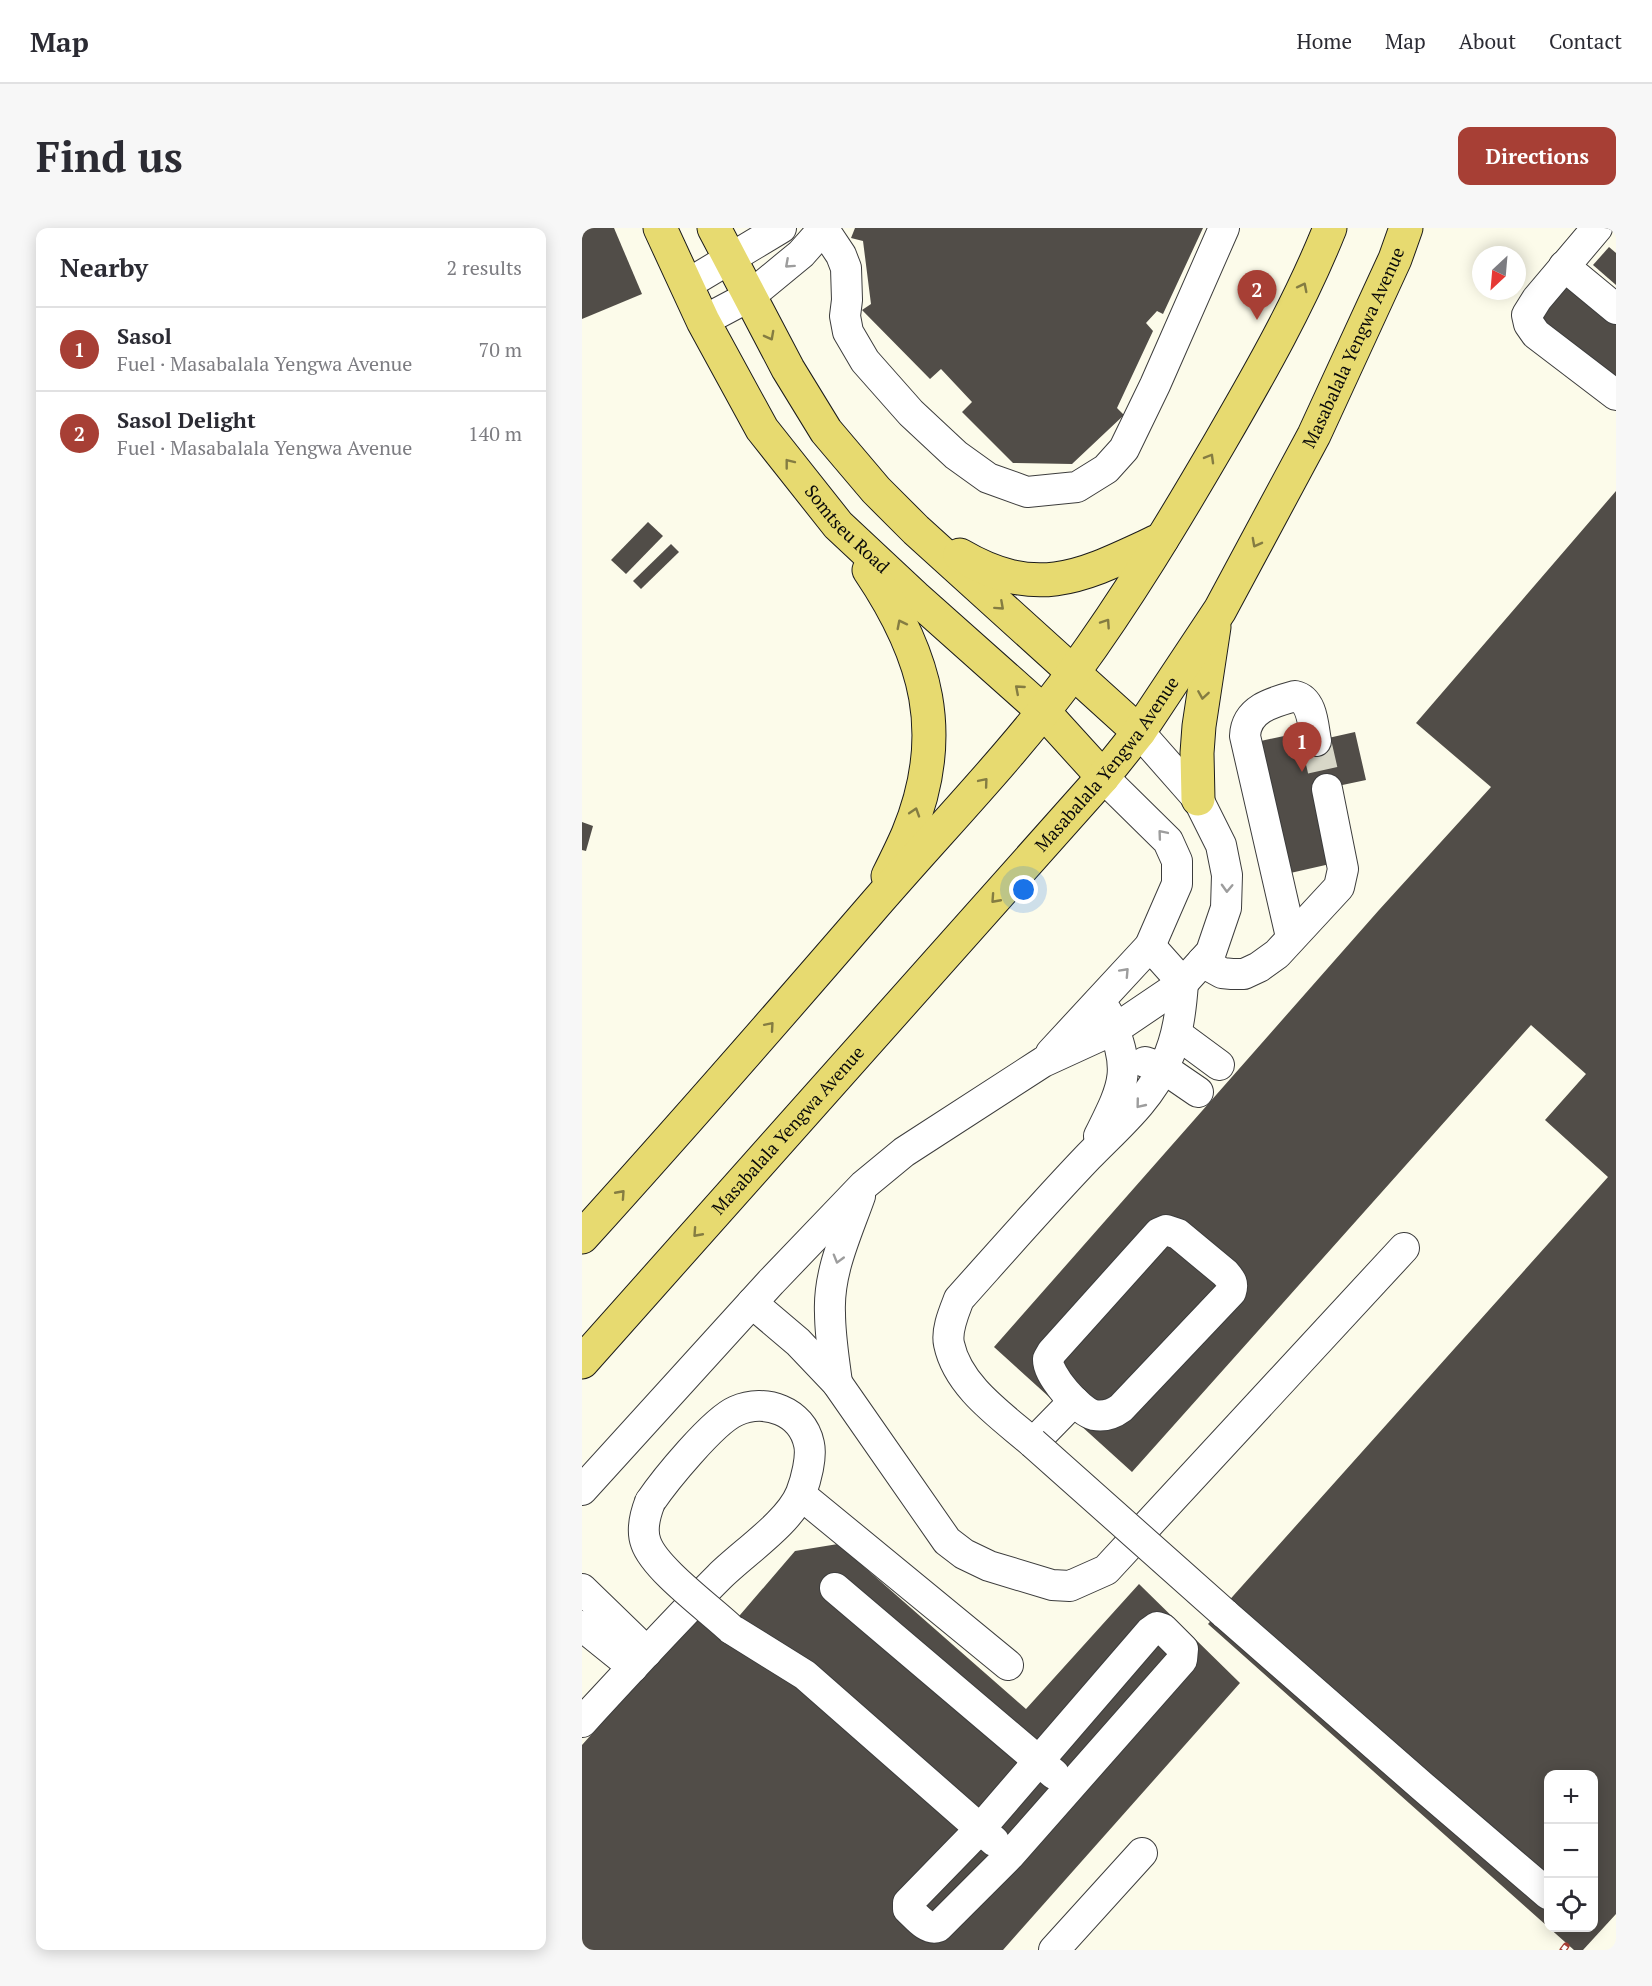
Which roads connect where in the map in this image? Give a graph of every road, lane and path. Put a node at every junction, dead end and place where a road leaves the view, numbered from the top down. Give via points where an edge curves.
1 (660, 228) edge
2 (714, 228) edge
3 (781, 228) edge
4 (824, 228) edge
5 (1224, 228) edge
6 (1330, 228) edge
7 (1406, 228) edge
8 (1597, 228) edge
9 (730, 259) junction
10 (1564, 266) junction
11 (686, 285) junction
12 (750, 296) junction
13 (1616, 309) edge
14 (703, 321) junction
15 (1616, 395) edge
16 (876, 490) junction
17 (838, 525) junction
18 (1162, 539) junction
19 (1216, 616) junction
20 (1074, 672) junction
21 (1043, 711) junction
22 (1139, 732) junction
23 (1316, 741) tunnel mouth
24 (1103, 777) junction
25 (1327, 789) tunnel mouth
26 (1198, 798) junction
27 (1267, 833) junction
28 (1221, 845) junction
29 (875, 904) junction
30 (1291, 937) junction
31 (1150, 945) junction
32 (1192, 972) junction
33 (1101, 999) junction
34 (1177, 1034) junction
35 (1119, 1041) junction
36 (1043, 1062) junction
37 (1219, 1065) dead end
38 (1163, 1068) junction
39 (1198, 1092) dead end
40 (1089, 1156) junction
41 (864, 1185) junction
42 (582, 1237) edge
43 (1404, 1248) dead end
44 (752, 1303) junction
45 (582, 1362) edge
46 (837, 1383) junction
47 (1074, 1401) junction
48 (1033, 1443) junction
49 (582, 1490) edge
50 (801, 1494) junction
51 (835, 1588) dead end
52 (582, 1589) edge
53 (582, 1626) edge
54 (640, 1659) junction
55 (1008, 1665) dead end
56 (582, 1722) edge
57 (1038, 1762) junction
58 (1070, 1787) junction
59 (980, 1829) junction
60 (1142, 1853) dead end
61 (1009, 1856) junction
62 (1544, 1891) edge
63 (1054, 1950) edge

1 - 11 main road, Somtseu Road
2 - 9 main road
3 - 9 lane
4 - 5 lane via 846,268 848,332 865,361 911,413 956,455 988,478 1027,492 1077,487 1106,469 1124,449
4 -> 12 lane via 801,254
18 -> 6 main road via 1259,374
7 -> 19 main road, Masabalala Yengwa Avenue via 1314,435
8 - 10 lane
9 - 11 lane
9 - 12 main road
10 - 13 lane
10 - 15 lane via 1527,315 1529,324 1536,334
11 - 14 main road, Somtseu Road
12 - 14 lane
12 -> 16 main road via 826,430
17 -> 14 main road, Somtseu Road via 762,429
16 - 18 main road via 959,555 1004,576 1060,580 1104,566
16 -> 20 main road
21 -> 17 main road, Somtseu Road
29 -> 17 main road via 919,801 928,756 929,716 921,672 902,625
20 -> 18 main road
19 - 22 main road, Masabalala Yengwa Avenue
19 -> 26 main road via 1199,726
20 - 21 main road
20 - 22 main road
21 - 24 main road, Somtseu Road
29 -> 21 main road via 957,815
22 - 24 main road, Masabalala Yengwa Avenue
22 - 26 lane
23 - 27 lane via 1307,704 1301,697 1287,698 1255,711 1248,720 1245,736
31 -> 24 lane via 1178,884 1178,861 1154,825
24 -> 45 main road, Masabalala Yengwa Avenue
25 - 30 lane via 1342,876 1339,887
26 - 28 lane
27 - 28 lane
27 - 30 lane
28 -> 32 lane via 1227,875 1226,908 1211,951
42 -> 29 main road
30 - 32 lane via 1277,954 1244,974
31 - 32 lane
33 -> 31 lane
32 - 34 lane
32 - 35 lane
33 - 35 lane
33 - 36 lane
34 - 37 lane
34 - 38 lane
35 - 36 lane
35 - 38 lane
35 - 40 lane via 1123,1081
36 - 41 lane via 904,1152
38 - 39 lane
38 -> 40 lane via 1131,1115
40 - 48 lane via 959,1299 951,1322 948,1343 959,1370 970,1386
41 - 44 lane
41 -> 46 lane via 832,1284 829,1311
43 - 46 lane via 1106,1570 1070,1586 1052,1585 989,1566 948,1541
44 - 46 lane via 798,1342
44 - 49 lane
47 - 47 lane via 1050,1373 1048,1359 1159,1233 1166,1230 1178,1234 1231,1280 1231,1292 1121,1408 1104,1416 1092,1414
47 - 48 lane
48 - 62 lane, bridge
50 - 54 lane via 788,1515 721,1575
50 - 55 lane
50 - 59 lane, bridge via 809,1454 801,1427 793,1418 769,1406 738,1410 724,1417 664,1481 645,1515 646,1544 660,1565 731,1629 805,1676
51 - 57 lane
52 - 54 lane
53 - 54 lane
54 - 56 lane
57 - 58 lane
57 - 58 lane via 1150,1632 1157,1627 1163,1629 1183,1649 1182,1660
57 - 59 lane
58 - 61 lane
59 - 61 lane
59 - 61 lane via 908,1903 908,1909 929,1927 939,1928
60 - 63 lane

